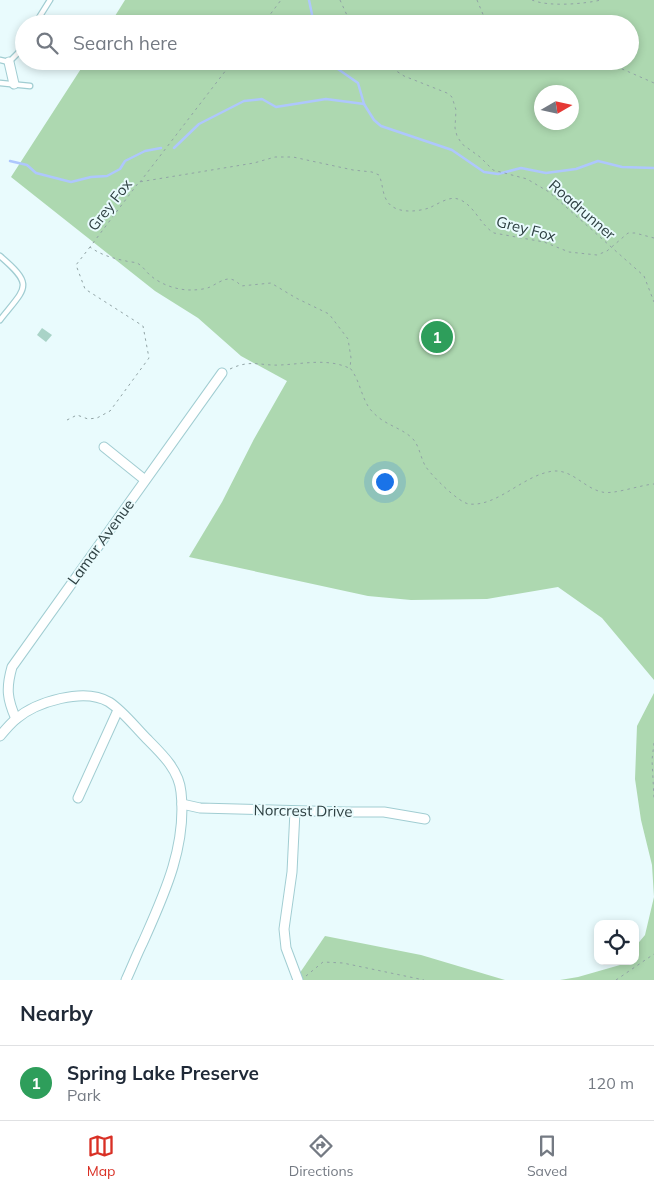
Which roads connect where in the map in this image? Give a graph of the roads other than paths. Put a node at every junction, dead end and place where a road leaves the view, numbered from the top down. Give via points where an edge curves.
1 (50, 0) edge
2 (41, 15) edge
3 (5, 61) edge
4 (0, 83) edge
5 (14, 84) junction
6 (30, 86) dead end
7 (0, 256) edge
8 (0, 320) edge
9 (222, 372) road end
10 (104, 447) dead end
11 (145, 480) junction
12 (118, 710) junction
13 (16, 718) junction
14 (0, 736) edge
15 (78, 798) dead end
16 (182, 804) junction
17 (294, 811) junction
18 (425, 819) dead end
19 (126, 980) edge
20 (300, 980) edge

1 - 2 lane
3 - 5 street
4 - 5 lane
5 - 6 lane
7 - 8 lane via 24,284 22,292
9 - 11 street, Lamar Avenue
10 - 11 street
11 - 13 street, Lamar Avenue via 12,667 8,682 9,702
12 - 13 street via 94,697 78,696 56,699
12 - 15 street
12 - 16 street via 166,758 177,776
13 - 14 street
16 - 17 street, Norcrest Drive via 200,808
16 - 19 street via 179,842 172,872
17 - 18 street, Norcrest Drive via 384,812
17 - 20 street via 292,872 284,929 286,948

